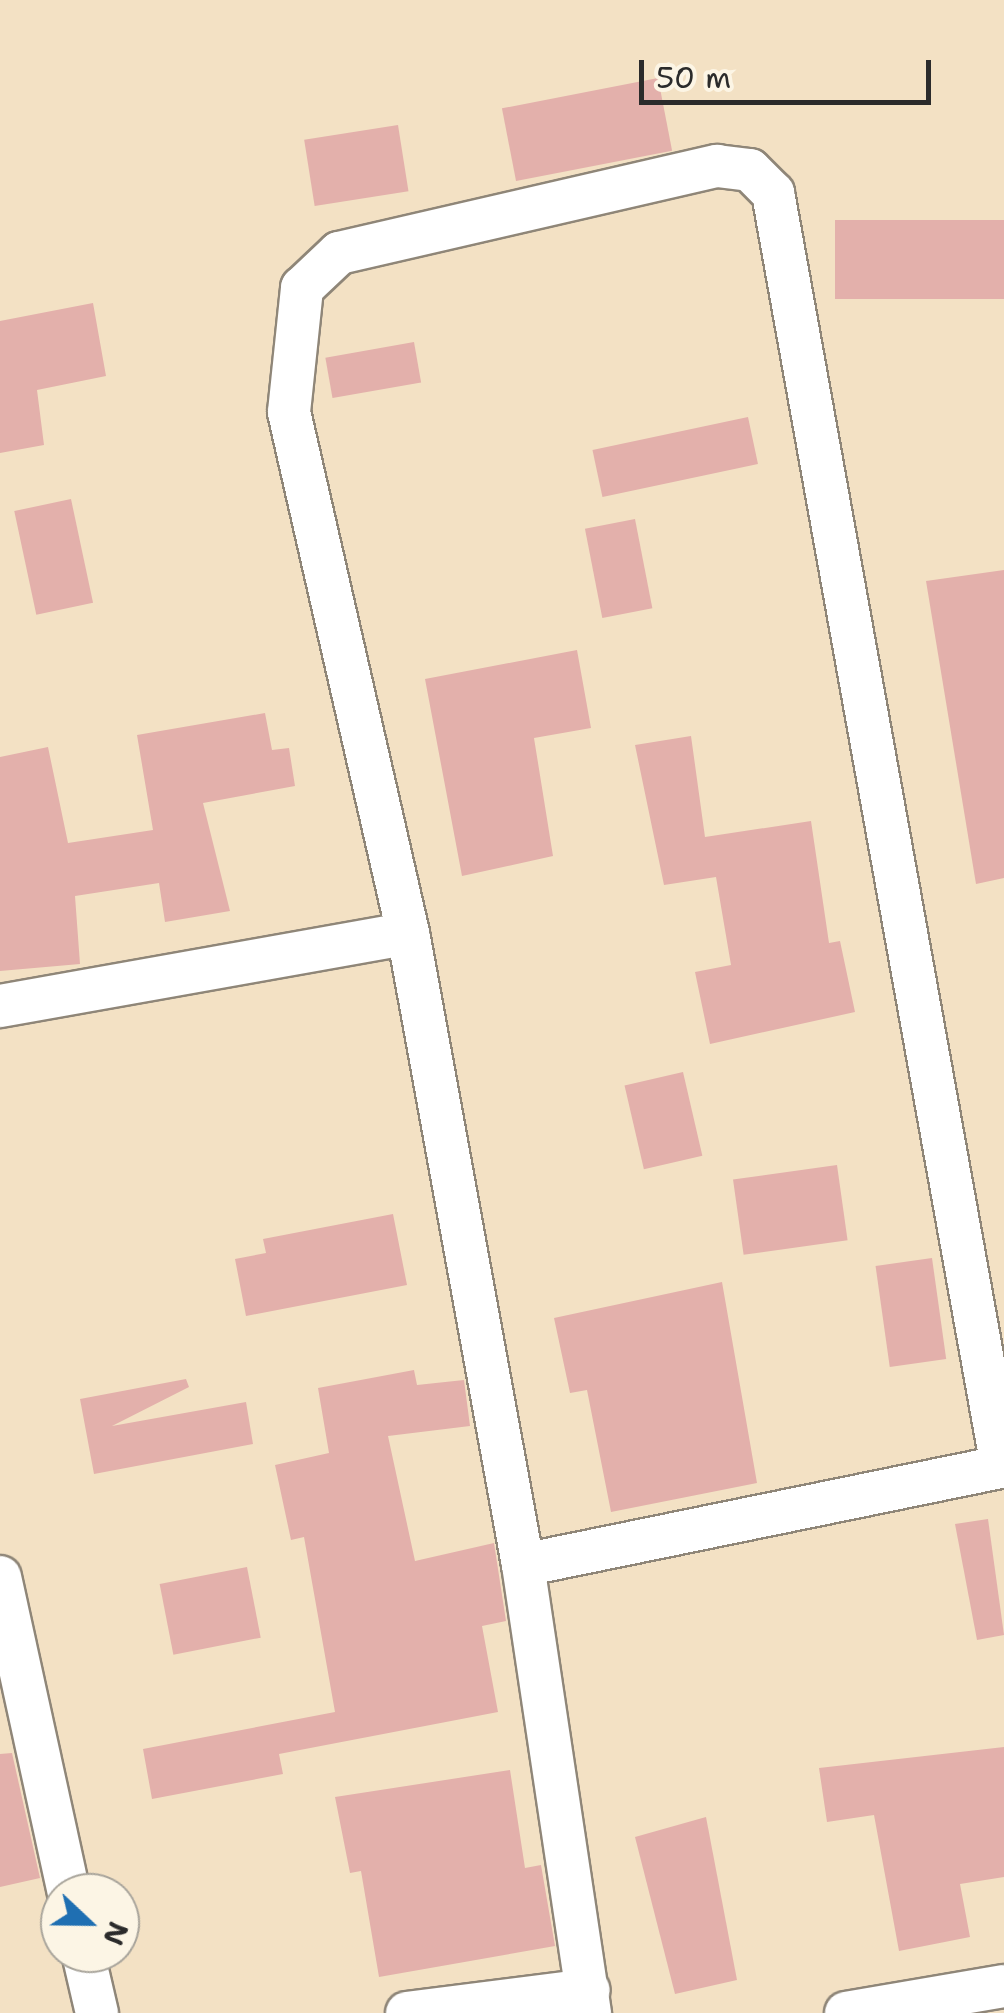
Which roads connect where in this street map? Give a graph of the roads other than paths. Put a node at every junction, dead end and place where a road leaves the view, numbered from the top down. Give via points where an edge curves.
1 (408, 933) junction
2 (0, 1006) edge
3 (1003, 1467) edge
4 (523, 1565) junction
5 (0, 1577) edge
6 (65, 1873) edge
7 (88, 1973) edge
8 (1004, 1986) edge
9 (589, 2002) edge
10 (97, 2013) edge
11 (407, 2013) edge
12 (846, 2013) edge

1 - 2 street
1 - 3 street via 289,412 302,288 339,253 717,166 750,170 773,193
1 - 4 street
3 - 4 street
4 - 9 street
5 - 6 street
7 - 10 street
8 - 12 street
9 - 11 street

